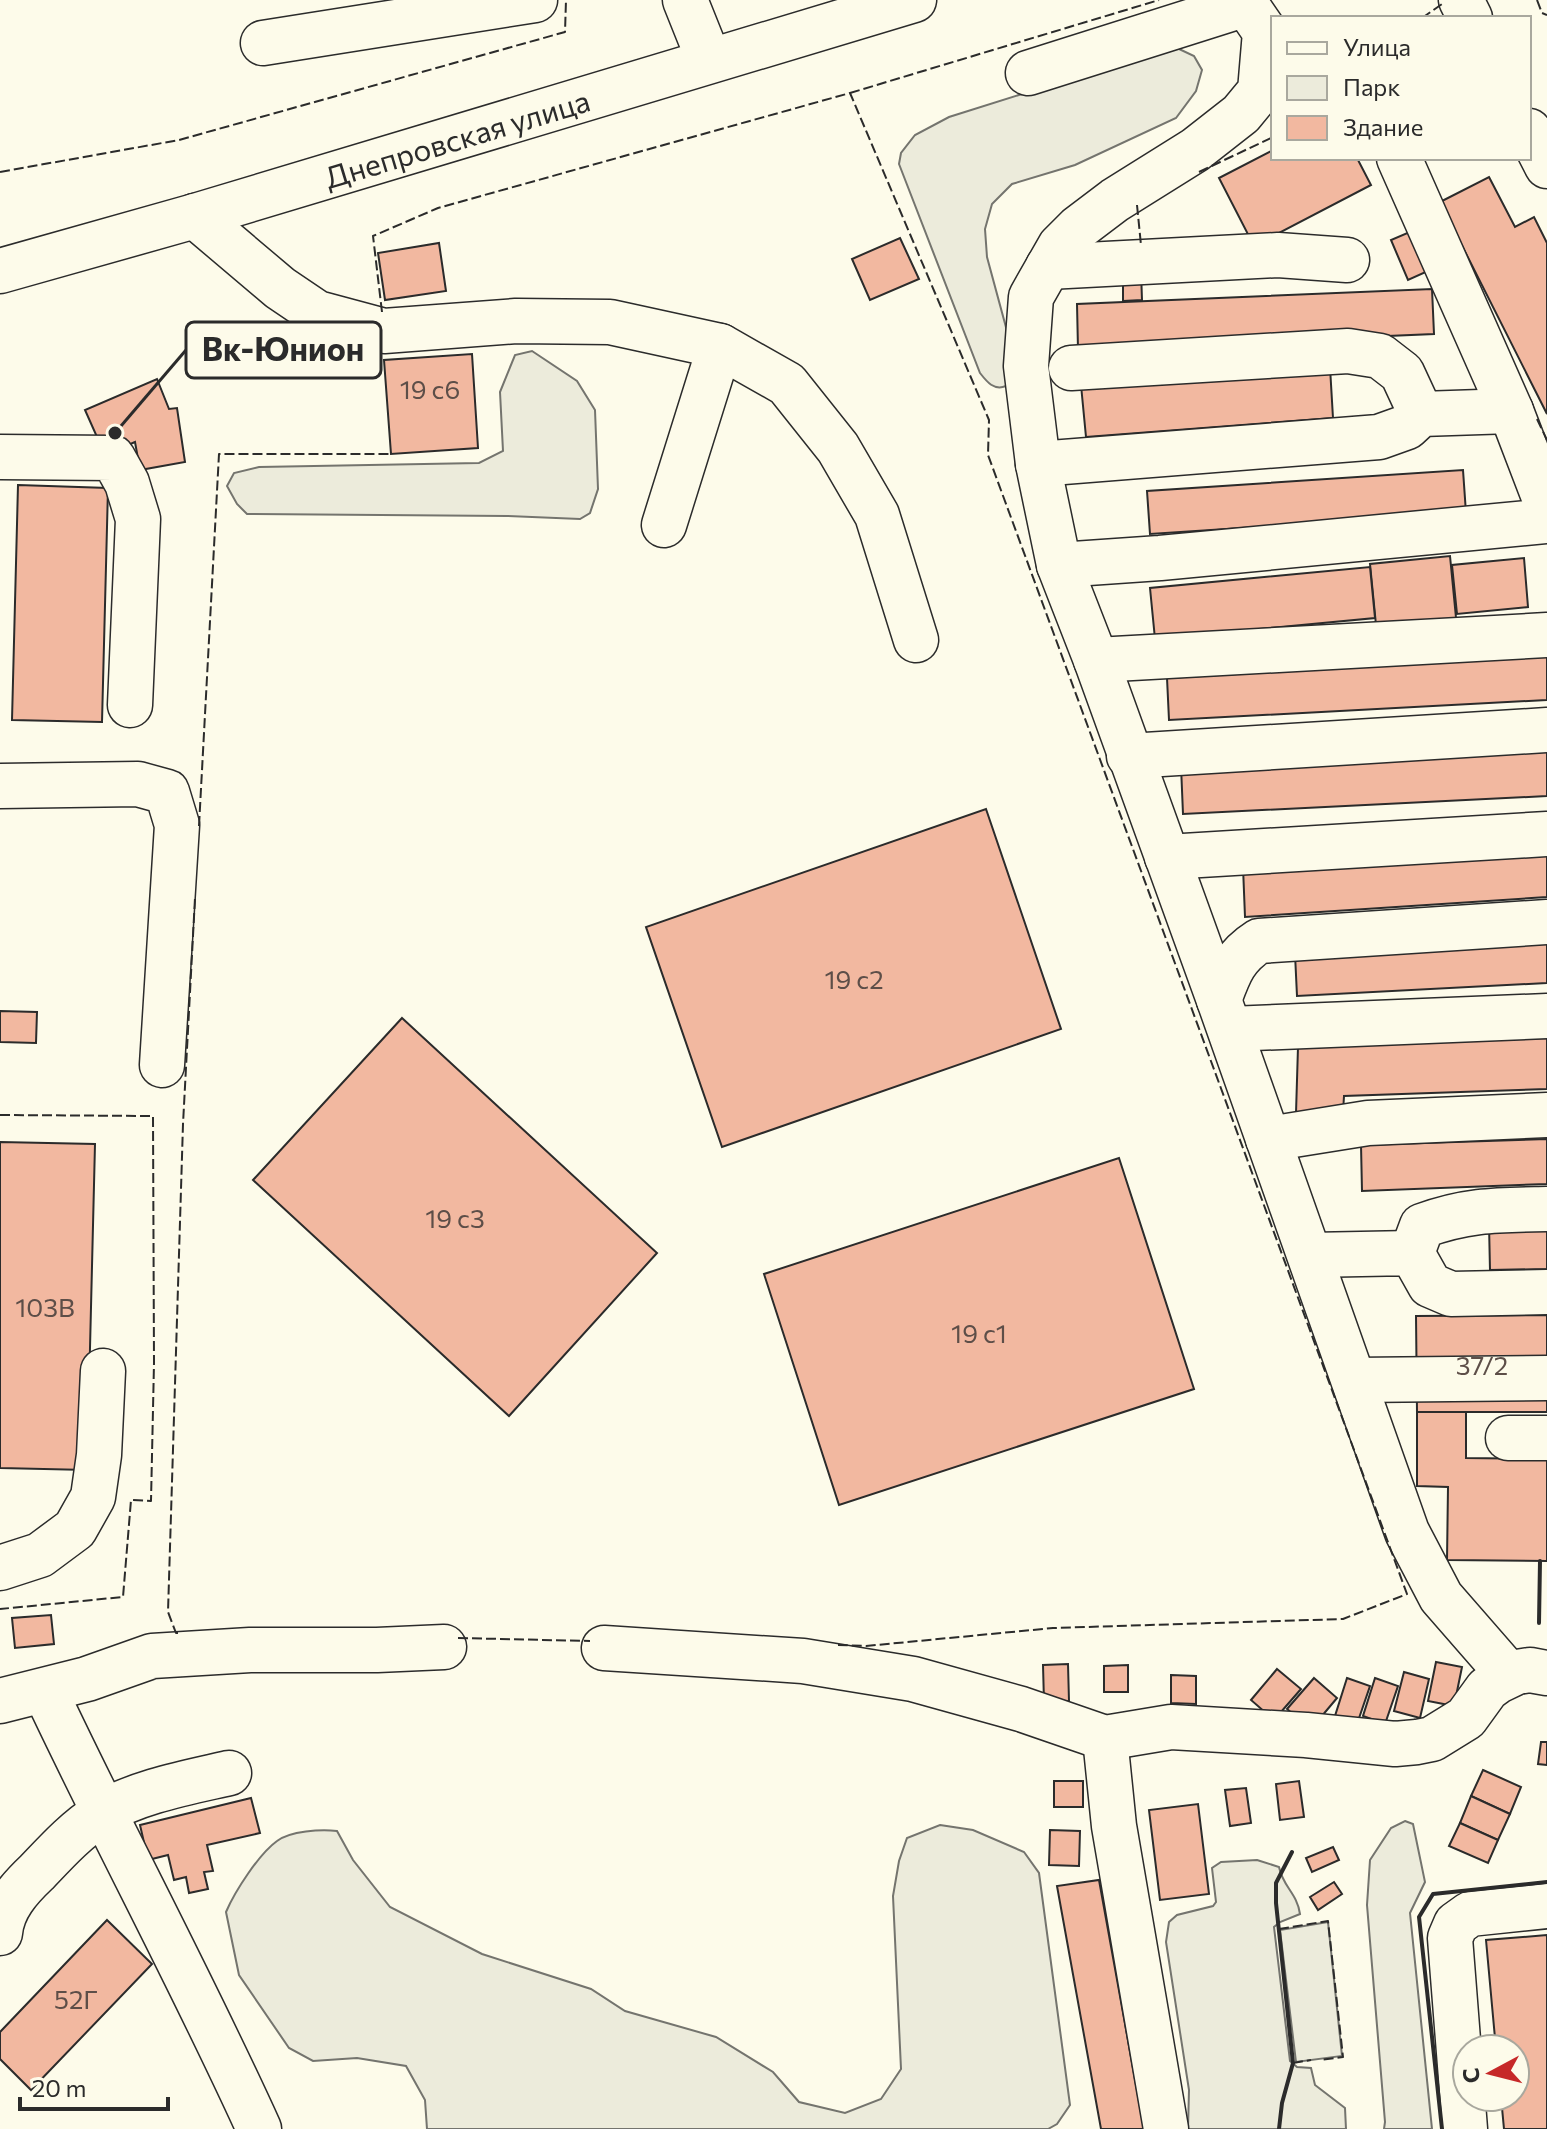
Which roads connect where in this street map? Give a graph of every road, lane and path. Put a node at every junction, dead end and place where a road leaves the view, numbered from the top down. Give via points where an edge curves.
1 (535, 0) edge
2 (685, 0) edge
3 (914, 0) edge
4 (1257, 18) edge
5 (263, 43) dead end
6 (709, 60) junction
7 (1028, 73) dead end
8 (1531, 135) edge
9 (1400, 160) edge
10 (1547, 166) edge
11 (195, 216) junction
12 (1347, 260) dead end
13 (1048, 267) junction
14 (0, 271) edge
15 (720, 346) junction
16 (1071, 368) dead end
17 (1511, 411) junction
18 (1421, 414) junction
19 (0, 457) edge
20 (1038, 464) junction
21 (1547, 505) edge
22 (1547, 521) edge
23 (664, 525) dead end
24 (1059, 565) junction
25 (1547, 635) edge
26 (916, 640) dead end
27 (1096, 660) junction
28 (130, 705) dead end
29 (1547, 730) edge
30 (1129, 756) junction
31 (0, 786) edge
32 (1547, 834) edge
33 (1167, 857) junction
34 (1547, 922) edge
35 (1224, 1015) junction
36 (1547, 1016) edge
37 (162, 1065) dead end
38 (1547, 1115) edge
39 (1268, 1139) junction
40 (1547, 1209) edge
41 (1412, 1253) junction
42 (1310, 1255) junction
43 (1547, 1292) edge
44 (103, 1371) dead end
45 (1547, 1378) edge
46 (1355, 1380) junction
47 (0, 1568) edge
48 (444, 1647) dead end
49 (604, 1648) dead end
50 (1528, 1674) edge
51 (45, 1691) junction
52 (0, 1701) edge
53 (1105, 1738) junction
54 (229, 1773) dead end
55 (102, 1813) junction
56 (1547, 1906) edge
57 (0, 1933) edge
58 (259, 2129) edge
59 (1166, 2129) edge
60 (1465, 2129) edge

1 - 5 street
2 - 6 street
3 - 6 street, Днепровская улица
4 - 7 street
4 - 13 street via 1260,91 1241,114 1078,228
6 - 11 street, Днепровская улица
8 - 10 street
9 - 17 street
11 - 14 street, Днепровская улица
11 - 15 street via 317,313 384,331 516,321 610,322
12 - 13 street via 1278,255
13 - 20 street via 1031,297 1026,366
15 - 23 street
15 - 26 street via 787,384 838,448 877,515
16 - 18 street via 1348,351 1380,356 1402,373
17 - 18 street
17 - 21 street
18 - 20 street via 1407,427 1379,437
19 - 28 street via 113,458 127,483 138,519
20 - 24 street
22 - 24 street
24 - 27 street
25 - 27 street
27 - 30 street
29 - 30 street
30 - 33 street
31 - 37 street via 138,784 167,792 177,825
32 - 33 street
33 - 35 street
34 - 35 street via 1259,941 1242,952 1230,971
35 - 36 street
35 - 39 street
38 - 39 street via 1368,1123
39 - 42 street
40 - 41 street via 1470,1211 1446,1217 1422,1226
41 - 42 street
41 - 43 street via 1430,1285 1451,1294
42 - 46 street
44 - 47 street via 93,1497 75,1529 40,1555
45 - 46 street
46 - 50 street via 1407,1532 1441,1597
48 - 51 street via 152,1656
49 - 53 street via 803,1661 913,1679
50 - 53 street via 1487,1689 1466,1718 1417,1742 1171,1727
51 - 52 street
51 - 55 street
53 - 59 street via 1114,1826
54 - 55 street
55 - 57 street via 23,1885 2,1916
55 - 58 street via 209,2018
56 - 60 street via 1470,1914 1456,1924 1450,1938

